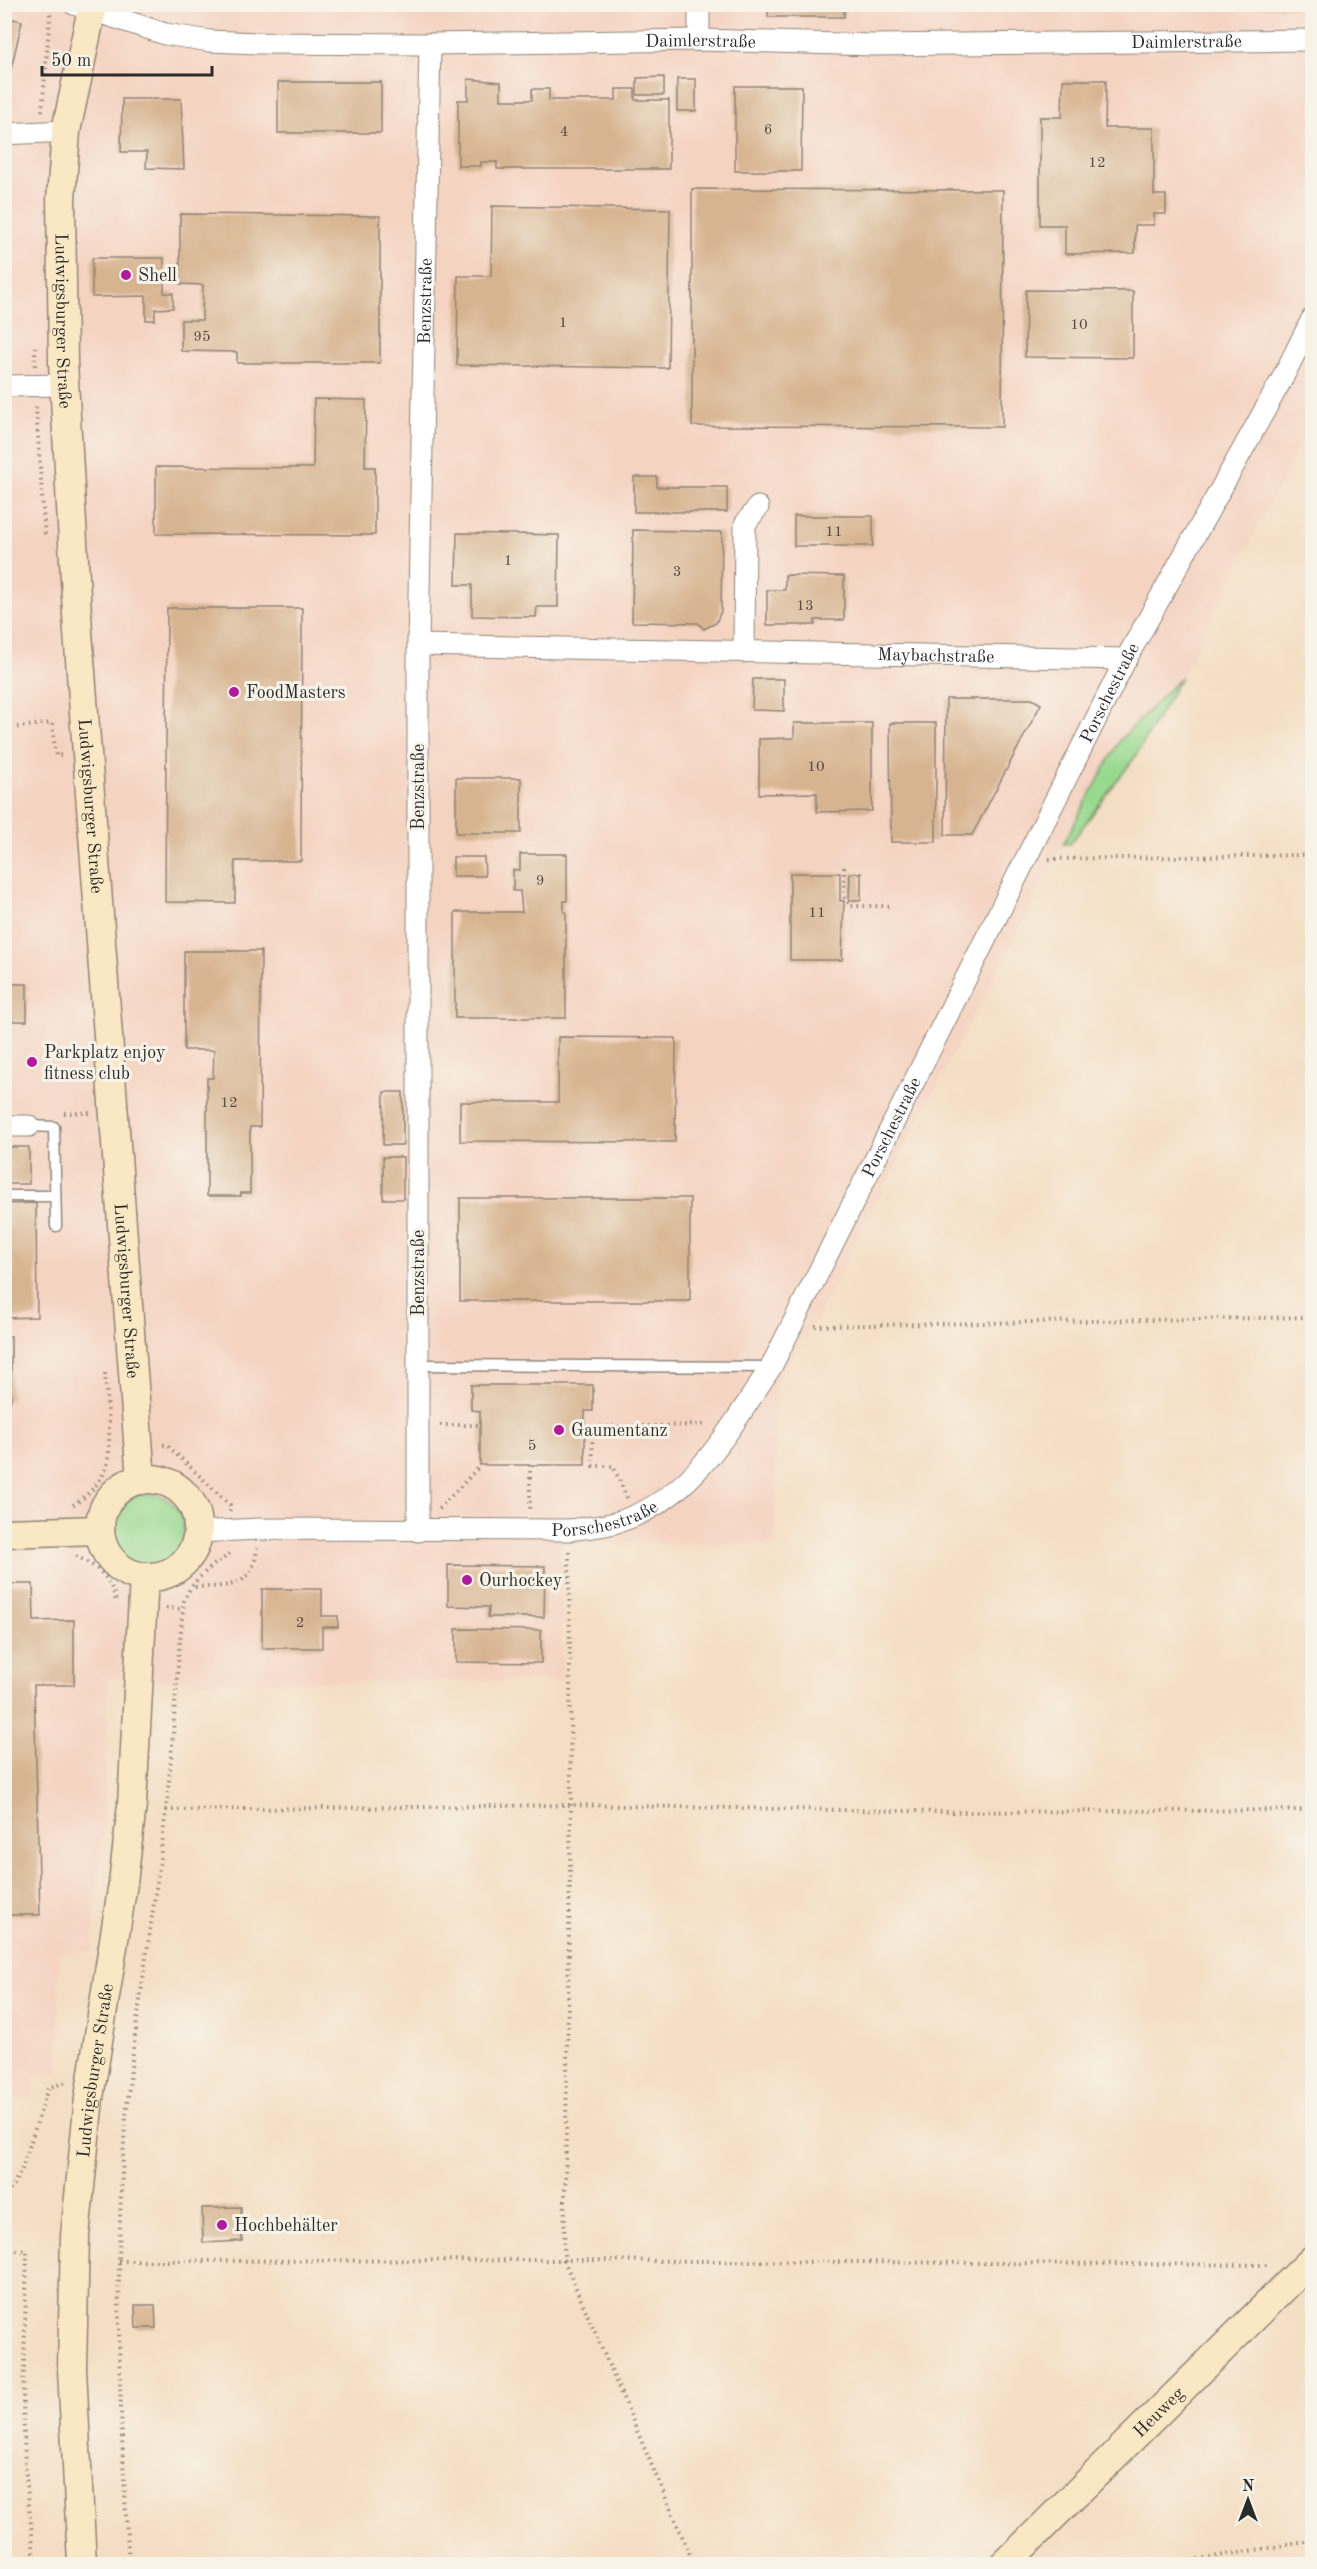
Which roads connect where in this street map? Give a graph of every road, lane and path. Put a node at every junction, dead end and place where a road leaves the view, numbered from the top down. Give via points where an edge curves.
1 (699, 4) edge
2 (86, 7) edge
3 (699, 40) junction
4 (1312, 40) edge
5 (430, 44) junction
6 (66, 131) junction
7 (4, 134) edge
8 (1312, 319) edge
9 (64, 385) junction
10 (4, 386) edge
11 (758, 507) dead end
12 (418, 645) junction
13 (744, 652) junction
14 (1126, 659) junction
15 (11, 728) dead end
16 (63, 755) dead end
17 (1312, 855) edge
18 (1025, 860) junction
19 (844, 867) dead end
20 (889, 906) dead end
21 (4, 1126) edge
22 (29, 1126) joint
23 (4, 1196) edge
24 (56, 1196) junction
25 (56, 1226) dead end
26 (1312, 1317) edge
27 (793, 1325) junction
28 (418, 1365) junction
29 (771, 1367) junction
30 (418, 1425) junction
31 (480, 1425) dead end
32 (733, 1425) junction
33 (138, 1448) junction
34 (109, 1451) dead end
35 (530, 1465) dead end
36 (478, 1468) dead end
37 (141, 1480) junction
38 (634, 1515) junction
39 (72, 1519) junction
40 (259, 1529) junction
41 (100, 1530) junction
42 (531, 1530) junction
43 (568, 1530) junction
44 (230, 1531) junction
45 (418, 1531) junction
46 (198, 1532) junction
47 (4, 1533) edge
48 (144, 1576) junction
49 (194, 1587) junction
50 (117, 1606) dead end
51 (570, 1804) junction
52 (166, 1810) junction
53 (1312, 1810) edge
54 (75, 2078) dead end
55 (4, 2200) edge
56 (4, 2249) edge
57 (564, 2260) junction
58 (119, 2261) junction
59 (1310, 2263) edge
60 (1312, 2541) edge
61 (35, 2565) edge
62 (82, 2565) edge
63 (129, 2565) edge
64 (694, 2565) edge
65 (1005, 2565) edge
66 (1167, 2565) edge

1 - 3 street
2 - 5 street, Daimlerstraße via 165,34 210,41
2 - 6 main road, Ludwigsburger Straße
3 - 4 street, Daimlerstraße via 873,45
3 - 5 street, Daimlerstraße
5 - 12 street, Benzstraße
6 - 7 street
6 - 9 main road, Ludwigsburger Straße via 61,199
8 - 14 street, Porschestraße
9 - 10 street
9 - 33 main road, Ludwigsburger Straße via 78,632
11 - 13 street via 745,524
12 - 13 street, Maybachstraße
12 - 28 street, Benzstraße
13 - 14 street, Maybachstraße
14 - 18 street, Porschestraße
15 - 16 path via 52,723 56,756
17 - 18 path
18 - 27 street, Porschestraße
19 - 20 path via 844,897 851,906
21 - 22 street
22 - 24 lane via 54,1127
23 - 24 lane
24 - 25 lane
26 - 27 path
27 - 29 street, Porschestraße
28 - 29 lane
28 - 30 street, Benzstraße
29 - 32 street, Porschestraße
30 - 31 path
30 - 45 street, Benzstraße
32 - 38 street, Porschestraße via 713,1455 682,1486 654,1507
32 - 38 path via 592,1426 593,1466 613,1466
33 - 37 main road, Ludwigsburger Straße
33 - 44 path via 168,1445 230,1505
34 - 39 path via 106,1470
35 - 42 path
36 - 45 path
37 - 41 main road via 114,1494 106,1506
37 - 46 main road via 168,1483 184,1493 197,1515
38 - 43 street, Porschestraße via 614,1523
39 - 41 main road
39 - 47 main road
39 - 50 path via 74,1555 106,1576
40 - 44 street, Porschestraße
40 - 45 street, Porschestraße
40 - 49 path via 255,1564 247,1578 229,1585
41 - 48 main road via 103,1544 117,1565
42 - 43 street, Porschestraße
42 - 45 street, Porschestraße
43 - 51 path
44 - 46 street, Porschestraße
44 - 49 path via 230,1554 201,1576
46 - 48 main road via 182,1565 167,1574
48 - 62 main road, Ludwigsburger Straße via 132,1804 120,1906 88,2098 75,2236 72,2369
49 - 52 path via 187,1591 184,1601
51 - 52 path
51 - 53 path via 954,1812
51 - 57 path
52 - 58 path via 133,2044
54 - 55 path via 48,2088 22,2169
56 - 61 path via 27,2251 23,2402
57 - 58 path
57 - 59 path
57 - 64 path
58 - 63 path via 120,2430
59 - 65 main road, Heuweg
60 - 66 path

